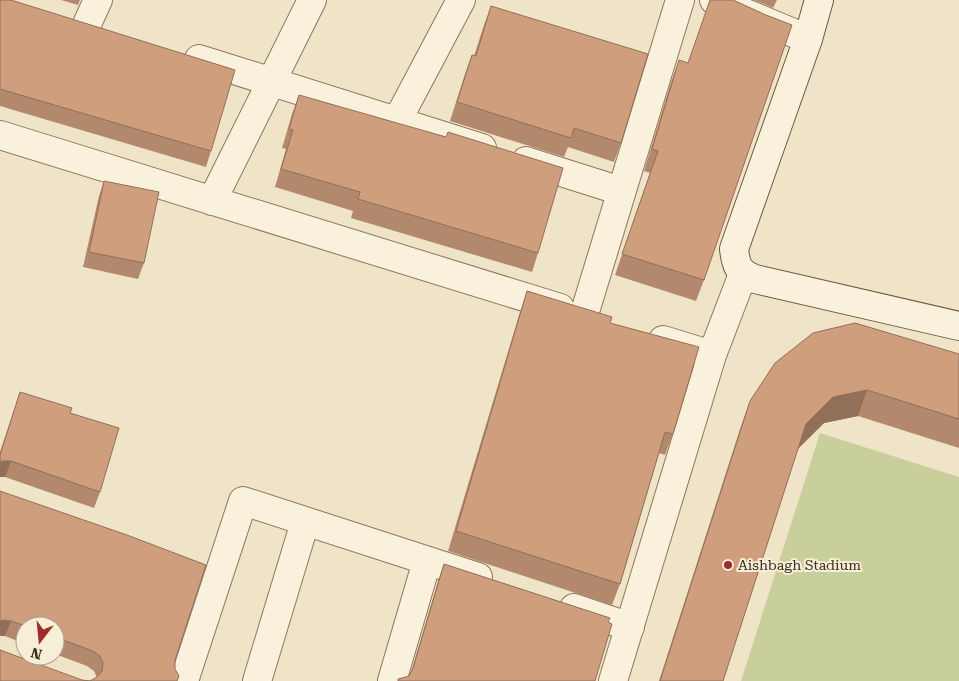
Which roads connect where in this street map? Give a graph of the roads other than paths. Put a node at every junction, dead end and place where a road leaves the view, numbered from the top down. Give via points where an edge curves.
1 (312, 0) edge
2 (461, 0) edge
3 (680, 0) edge
4 (714, 0) edge
5 (819, 0) edge
6 (92, 12) edge
7 (61, 16) edge
8 (114, 33) edge
9 (808, 39) junction
10 (178, 53) edge
11 (270, 82) junction
12 (397, 121) junction
13 (0, 135) edge
14 (621, 191) junction
15 (212, 200) junction
16 (743, 274) junction
17 (584, 316) junction
18 (611, 324) edge
19 (959, 326) edge
20 (639, 332) edge
21 (712, 355) junction
22 (305, 522) junction
23 (427, 561) junction
24 (501, 585) edge
25 (547, 600) edge
26 (630, 627) junction
27 (184, 681) edge
28 (257, 681) edge
29 (392, 681) edge
30 (613, 681) edge

1 - 11 street
2 - 12 street
3 - 14 street
4 - 9 street
5 - 9 street
6 - 7 street
6 - 8 street
9 - 16 street via 734,249 736,263
10 - 11 street
11 - 12 street
11 - 15 street
12 - 14 street
13 - 15 street
14 - 17 street
15 - 17 street
16 - 19 street
16 - 21 street
17 - 18 street
20 - 21 street
21 - 26 street
22 - 23 street
22 - 27 street via 243,501 211,568
22 - 28 street
23 - 24 street
23 - 29 street
25 - 26 street
26 - 30 street

